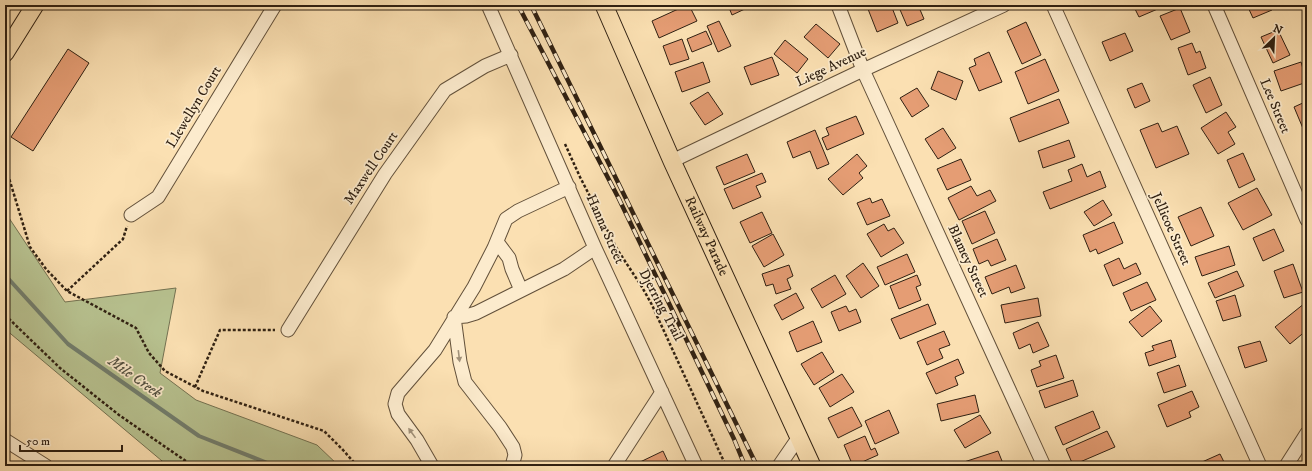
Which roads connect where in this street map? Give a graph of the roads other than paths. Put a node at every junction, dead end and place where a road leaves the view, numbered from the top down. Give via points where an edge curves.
1 (35, 5) edge
2 (274, 5) edge
3 (488, 5) edge
4 (604, 5) edge
5 (838, 5) edge
6 (1004, 5) edge
7 (1052, 5) edge
8 (1214, 5) edge
9 (5, 52) edge
10 (511, 55) junction
11 (863, 70) junction
12 (672, 161) junction
13 (569, 187) junction
14 (131, 215) road end
15 (1307, 220) edge
16 (497, 242) junction
17 (595, 248) junction
18 (521, 290) junction
19 (454, 317) junction
20 (288, 330) road end
21 (662, 392) junction
22 (1307, 433) edge
23 (799, 438) junction
24 (5, 440) edge
25 (46, 466) edge
26 (432, 466) edge
27 (512, 466) edge
28 (614, 466) edge
29 (696, 466) edge
30 (779, 466) edge
31 (812, 466) edge
32 (1044, 466) edge
33 (1260, 466) edge
34 (1286, 466) edge

1 - 9 main road
2 - 14 street, Llewellyn Court via 158,197
3 - 10 street, Hanna Street
4 - 12 main road, Railway Parade
5 - 11 street, Blamey Street
6 - 11 street, Liege Avenue
7 - 33 street, Jellicoe Street
8 - 15 street, Lee Street
10 - 13 street, Hanna Street
10 - 20 street, Maxwell Court via 485,66 445,90 385,174
11 - 12 street, Liege Avenue
11 - 32 street, Blamey Street
12 - 23 main road, Railway Parade
13 - 16 street via 509,216
13 - 17 street, Hanna Street
16 - 18 street via 508,256
16 - 19 street via 478,280
17 - 18 street via 564,269
17 - 21 street, Hanna Street
18 - 19 street via 476,313
26 -> 19 street via 398,414 396,400 402,387 435,350
19 -> 27 street via 464,378 513,447 515,456
21 - 28 street
21 - 29 street, Hanna Street
22 - 34 street
23 - 30 street
23 - 31 main road, Railway Parade
24 - 25 street

